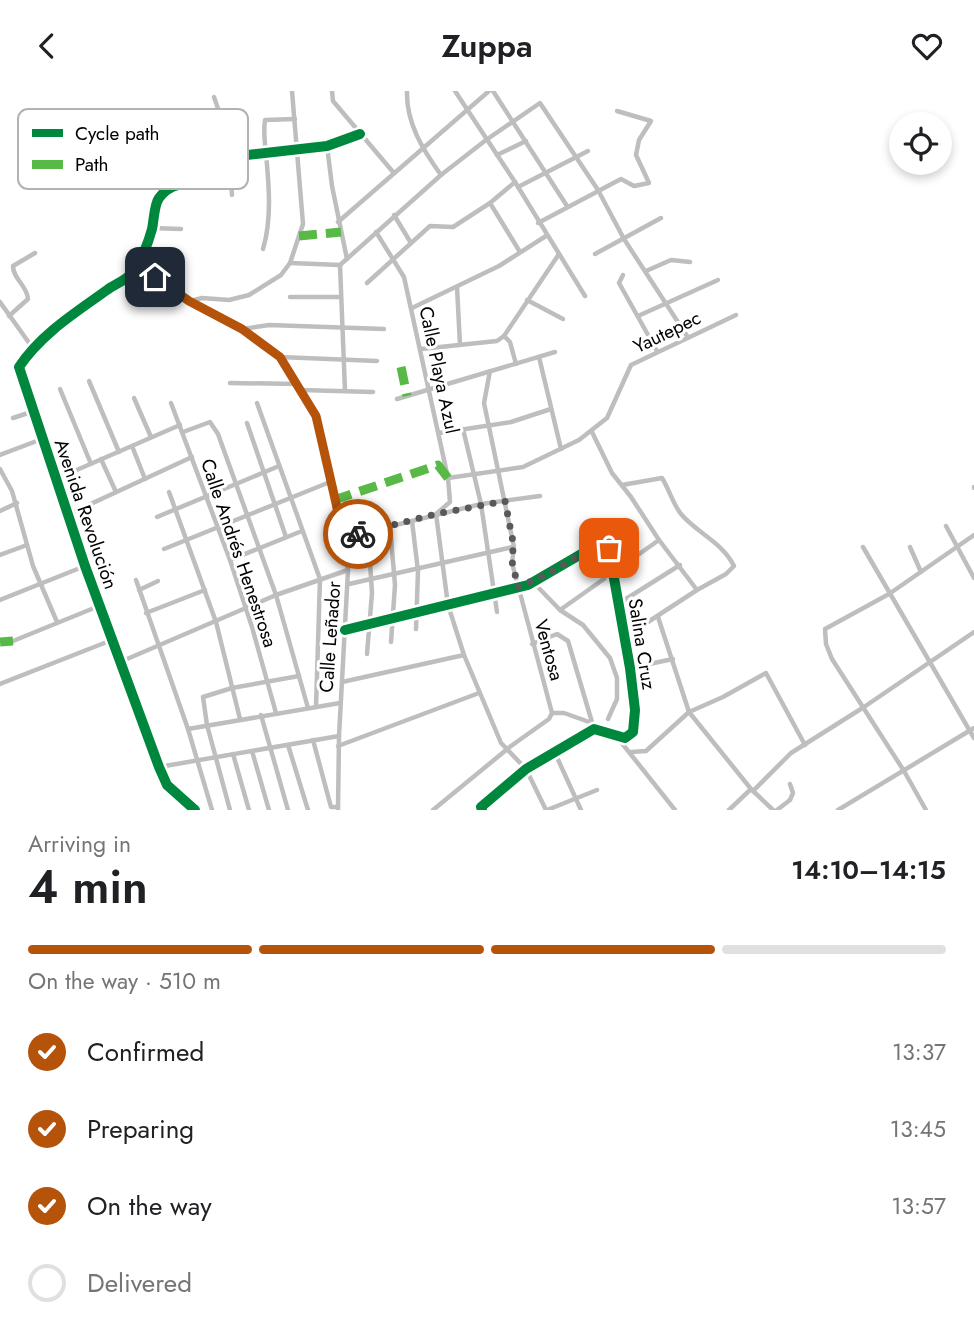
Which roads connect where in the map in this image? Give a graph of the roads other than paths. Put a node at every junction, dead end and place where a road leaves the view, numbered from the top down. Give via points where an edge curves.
1 (292, 91) edge
2 (332, 91) edge
3 (407, 91) edge
4 (455, 91) edge
5 (491, 91) edge
6 (214, 97) dead end
7 (218, 109) edge
8 (467, 110) junction
9 (617, 111) dead end
10 (295, 119) junction
11 (513, 122) junction
12 (360, 134) junction
13 (486, 140) junction
14 (526, 141) junction
15 (327, 146) junction
16 (422, 148) junction
17 (298, 150) junction
18 (588, 151) dead end
19 (266, 153) junction
20 (248, 155) edge
21 (497, 155) junction
22 (575, 158) junction
23 (393, 172) junction
24 (546, 173) junction
25 (441, 175) junction
26 (517, 184) junction
27 (170, 189) edge
28 (232, 189) edge
29 (598, 190) junction
30 (232, 195) dead end
31 (489, 203) junction
32 (567, 206) junction
33 (394, 215) junction
34 (661, 218) dead end
35 (338, 222) junction
36 (538, 223) junction
37 (152, 228) junction
38 (181, 229) dead end
39 (376, 232) junction
40 (546, 236) junction
41 (624, 239) junction
42 (411, 243) junction
43 (263, 249) dead end
44 (520, 252) junction
45 (35, 253) dead end
46 (559, 254) junction
47 (595, 254) dead end
48 (393, 259) junction
49 (347, 260) junction
50 (690, 262) dead end
51 (290, 263) junction
52 (139, 265) junction
53 (340, 265) junction
54 (646, 271) junction
55 (623, 275) dead end
56 (718, 280) dead end
57 (367, 283) dead end
58 (457, 287) junction
59 (585, 296) dead end
60 (289, 297) dead end
61 (340, 297) junction
62 (527, 300) junction
63 (189, 301) junction
64 (0, 302) edge
65 (666, 303) junction
66 (412, 308) junction
67 (736, 314) dead end
68 (9, 316) junction
69 (638, 316) junction
70 (563, 319) dead end
71 (342, 328) junction
72 (242, 329) junction
73 (384, 329) dead end
74 (504, 336) junction
75 (687, 336) junction
76 (460, 345) junction
77 (32, 348) junction
78 (421, 349) junction
79 (657, 351) junction
80 (555, 352) dead end
81 (280, 357) junction
82 (539, 357) junction
83 (344, 360) junction
84 (377, 361) dead end
85 (516, 363) junction
86 (490, 371) junction
87 (89, 381) dead end
88 (230, 383) dead end
89 (298, 384) junction
90 (430, 388) junction
91 (60, 389) dead end
92 (301, 390) junction
93 (345, 391) junction
94 (373, 392) dead end
95 (134, 398) dead end
96 (397, 398) dead end
97 (171, 403) dead end
98 (257, 403) dead end
99 (551, 409) junction
100 (34, 411) junction
101 (13, 418) dead end
102 (247, 423) dead end
103 (180, 425) junction
104 (489, 427) junction
105 (463, 429) junction
106 (183, 432) junction
107 (592, 432) junction
108 (439, 433) junction
109 (151, 437) junction
110 (42, 439) junction
111 (132, 446) junction
112 (561, 449) junction
113 (119, 452) junction
114 (0, 455) edge
115 (192, 457) junction
116 (101, 459) junction
117 (91, 464) junction
118 (279, 466) junction
119 (0, 469) edge
120 (498, 471) junction
121 (263, 472) junction
122 (475, 474) junction
123 (448, 478) junction
124 (57, 479) junction
125 (145, 479) junction
126 (330, 482) junction
127 (236, 484) junction
128 (622, 485) junction
129 (116, 492) junction
130 (169, 492) dead end
131 (540, 496) dead end
132 (206, 497) junction
133 (291, 498) junction
134 (505, 501) junction
135 (17, 503) junction
136 (274, 504) junction
137 (481, 504) junction
138 (176, 509) junction
139 (0, 511) edge
140 (69, 514) junction
141 (436, 514) junction
142 (247, 515) junction
143 (157, 517) dead end
144 (412, 521) junction
145 (390, 526) junction
146 (946, 526) dead end
147 (217, 527) junction
148 (302, 531) junction
149 (368, 531) junction
150 (974, 534) edge
151 (286, 537) junction
152 (344, 538) junction
153 (187, 540) junction
154 (659, 540) junction
155 (27, 545) junction
156 (514, 547) junction
157 (863, 547) dead end
158 (910, 547) dead end
159 (957, 547) junction
160 (259, 548) junction
161 (164, 549) dead end
162 (489, 554) junction
163 (0, 555) edge
164 (230, 560) junction
165 (442, 562) junction
166 (680, 565) junction
167 (85, 566) junction
168 (417, 568) junction
169 (348, 570) junction
170 (613, 572) junction
171 (921, 572) junction
172 (394, 573) junction
173 (974, 578) edge
174 (320, 579) junction
175 (372, 579) junction
176 (136, 580) dead end
177 (158, 582) dead end
178 (533, 582) junction
179 (41, 583) junction
180 (349, 584) junction
181 (518, 587) junction
182 (139, 590) junction
183 (205, 590) junction
184 (697, 590) junction
185 (493, 594) junction
186 (889, 594) junction
187 (276, 596) junction
188 (0, 600) edge
189 (618, 604) junction
190 (448, 605) junction
191 (99, 606) junction
192 (247, 609) junction
193 (560, 610) junction
194 (497, 612) dead end
195 (146, 613) junction
196 (416, 613) junction
197 (659, 617) junction
198 (392, 619) junction
199 (57, 622) junction
200 (216, 622) junction
201 (370, 624) junction
202 (416, 629) dead end
203 (345, 630) junction
204 (974, 632) edge
205 (625, 637) junction
206 (112, 640) junction
207 (13, 641) dead end
208 (391, 642) dead end
209 (532, 644) junction
210 (158, 647) junction
211 (367, 654) dead end
212 (464, 655) junction
213 (673, 659) junction
214 (120, 662) junction
215 (930, 662) junction
216 (630, 668) junction
217 (299, 676) junction
218 (267, 681) junction
219 (342, 682) junction
220 (0, 684) edge
221 (232, 688) junction
222 (479, 693) junction
223 (340, 703) junction
224 (316, 707) junction
225 (307, 708) junction
226 (864, 708) junction
227 (689, 712) junction
228 (276, 713) junction
229 (552, 713) junction
230 (261, 715) junction
231 (240, 719) junction
232 (608, 719) dead end
233 (592, 723) junction
234 (207, 725) junction
235 (188, 729) junction
236 (594, 729) junction
237 (972, 729) edge
238 (615, 735) junction
239 (339, 736) junction
240 (974, 738) edge
241 (313, 740) junction
242 (288, 745) junction
243 (805, 745) junction
244 (338, 746) junction
245 (269, 748) junction
246 (506, 750) junction
247 (252, 751) junction
248 (555, 753) junction
249 (631, 753) junction
250 (233, 754) junction
251 (215, 757) junction
252 (198, 760) junction
253 (159, 767) junction
254 (526, 768) junction
255 (904, 771) junction
256 (790, 784) dead end
257 (597, 790) dead end
258 (752, 790) junction
259 (575, 798) junction
260 (338, 808) edge
261 (482, 808) edge
262 (924, 809) edge
263 (195, 810) edge
264 (212, 810) edge
265 (230, 810) edge
266 (250, 810) edge
267 (269, 810) edge
268 (288, 810) edge
269 (308, 810) edge
270 (433, 810) edge
271 (547, 810) edge
272 (581, 810) edge
273 (675, 810) edge
274 (729, 810) edge
275 (775, 810) edge
276 (838, 810) edge

1 - 10 street
2 - 12 street via 333,101
3 - 16 street via 408,112
4 - 8 street
5 - 8 street
5 - 11 street
6 - 7 street
8 - 13 street
8 - 16 street
9 - 29 street via 651,121 636,155 649,183 634,186 621,179
10 - 17 street
10 - 19 street via 265,120
11 - 13 street
11 - 14 street
11 - 22 street via 540,103
12 - 15 street
12 - 23 street
13 - 21 street
13 - 25 street
14 - 21 street
14 - 24 street
15 - 17 street
15 - 35 street
16 - 23 street
16 - 25 street
17 - 19 street
17 - 51 street via 303,224
18 - 22 street
19 - 20 street
19 - 43 street via 269,228
21 - 26 street
22 - 24 street
22 - 29 street
23 - 35 street
24 - 26 street
24 - 32 street
25 - 33 street
26 - 31 street
26 - 36 street
27 - 37 street via 158,198
28 - 30 street
29 - 32 street
29 - 41 street
31 - 42 street via 453,227 430,226
31 - 44 street
32 - 36 street
33 - 39 street
33 - 42 street
34 - 41 street
35 - 49 street
36 - 40 street
37 - 38 street
37 - 52 street
39 - 48 street, Calle Playa Azul
39 - 49 street
40 - 44 street
40 - 46 street
41 - 47 street
41 - 54 street
42 - 48 street
44 - 58 street
45 - 68 street via 13,266 27,290 27,299
46 - 59 street
46 - 62 street
48 - 57 street
48 - 66 street, Calle Playa Azul via 404,277
49 - 53 street
50 - 54 street via 671,260
51 - 53 street
51 - 63 street via 281,275 249,295
52 - 63 street
52 - 77 street
53 - 61 street
54 - 65 street
55 - 69 street via 619,283
56 - 65 street
58 - 66 street
58 - 76 street
60 - 61 street
61 - 71 street
62 - 70 street
62 - 74 street
63 - 72 street
64 - 68 street
65 - 69 street
65 - 75 street
66 - 78 street, Calle Playa Azul
67 - 75 street, Yautepec
68 - 77 street
69 - 79 street
71 - 72 street via 269,325
71 - 73 street
71 - 83 street
72 - 81 street
74 - 76 street via 498,341
74 - 85 street
75 - 79 street, Yautepec
76 - 78 street
77 - 100 street, Avenida Revolución via 19,367
78 - 90 street, Calle Playa Azul
79 - 107 street, Yautepec via 631,365 607,418
80 - 82 street
81 - 83 street
81 - 89 street, Calle Leñador
82 - 85 street
82 - 99 street
83 - 84 street
83 - 93 street
85 - 86 street
86 - 90 street
86 - 104 street, Ventosa via 484,403
87 - 113 street
88 - 89 street
89 - 92 street, Calle Leñador
90 - 96 street
90 - 108 street, Calle Playa Azul
91 - 117 street
92 - 93 street
92 - 126 street, Calle Leñador via 316,416
93 - 94 street
95 - 109 street
97 - 103 street, Calle Andrés Henestrosa
98 - 118 street
99 - 104 street
99 - 112 street
100 - 101 street
100 - 110 street, Avenida Revolución
102 - 121 street
103 - 106 street, Calle Andrés Henestrosa
103 - 109 street
104 - 105 street
104 - 120 street, Ventosa
105 - 108 street
105 - 122 street
106 - 115 street, Calle Andrés Henestrosa
106 - 127 street via 210,422
107 - 112 street, Yautepec
107 - 128 street
108 - 123 street, Calle Playa Azul
109 - 111 street
110 - 114 street
110 - 124 street, Avenida Revolución
111 - 113 street
111 - 125 street
112 - 120 street, Yautepec via 533,464
113 - 116 street
115 - 125 street
115 - 132 street, Calle Andrés Henestrosa
116 - 117 street
116 - 129 street
117 - 124 street
118 - 121 street
118 - 133 street
119 - 135 street
120 - 122 street, Yautepec
120 - 134 street, Ventosa
121 - 127 street
121 - 136 street
122 - 123 street, Yautepec
122 - 137 street
123 - 141 street, Calle Playa Azul via 450,502
124 - 140 street, Avenida Revolución
125 - 129 street
126 - 133 street
126 - 152 street, Calle Leñador
127 - 132 street
127 - 142 street
128 - 154 street
128 - 184 street via 662,478 680,513 730,559 734,566 726,574
129 - 140 street
130 - 138 street
131 - 134 street
132 - 138 street
132 - 147 street, Calle Andrés Henestrosa
133 - 136 street
133 - 148 street
134 - 137 street
134 - 156 street, Ventosa
135 - 139 street
135 - 155 street
136 - 142 street
136 - 151 street
137 - 141 street
137 - 162 street
138 - 143 street
138 - 153 street
140 - 167 street, Avenida Revolución
141 - 144 street
141 - 165 street
142 - 147 street
142 - 160 street
144 - 145 street
144 - 168 street
145 - 149 street
145 - 172 street
146 - 159 street
147 - 153 street
147 - 164 street, Calle Andrés Henestrosa
148 - 151 street
148 - 174 street
149 - 152 street
149 - 175 street
150 - 159 street
151 - 160 street
152 - 169 street, Calle Leñador
153 - 161 street
153 - 183 street
154 - 166 street
154 - 170 street
155 - 163 street
155 - 179 street
156 - 162 street
156 - 181 street, Ventosa via 511,557
157 - 186 street
158 - 171 street
159 - 171 street
159 - 173 street
160 - 164 street
160 - 187 street
162 - 165 street
162 - 185 street
164 - 192 street, Calle Andrés Henestrosa
165 - 168 street
165 - 190 street
166 - 184 street
166 - 189 street
167 - 179 street
167 - 191 street, Avenida Revolución
168 - 172 street
168 - 196 street
169 - 174 street
169 - 180 street, Calle Leñador
170 - 178 street, Salina Cruz via 607,538
170 - 189 street, Salina Cruz
170 - 193 street
171 - 186 street
172 - 175 street
172 - 198 street
174 - 187 street
174 - 224 street
175 - 180 street
175 - 201 street
176 - 182 street
177 - 182 street
178 - 181 street, Salina Cruz
178 - 193 street
179 - 188 street
179 - 199 street
180 - 203 street, Calle Leñador
181 - 185 street, Salina Cruz
181 - 209 street, Ventosa
182 - 195 street
183 - 195 street
183 - 200 street
184 - 197 street
185 - 190 street
185 - 194 street
186 - 215 street
186 - 226 street via 825,629 832,659
187 - 192 street
187 - 217 street
189 - 205 street, Salina Cruz
190 - 196 street
190 - 212 street
191 - 199 street
191 - 206 street, Avenida Revolución
192 - 200 street
192 - 218 street, Calle Andrés Henestrosa
193 - 232 street via 583,625 610,658 617,678 617,699
195 - 210 street
196 - 198 street
196 - 202 street
197 - 205 street
197 - 213 street
198 - 201 street
198 - 208 street
199 - 207 street
200 - 210 street
200 - 221 street
201 - 203 street
201 - 211 street
203 - 219 street, Calle Leñador
204 - 215 street
205 - 216 street, Salina Cruz
206 - 214 street, Avenida Revolución
206 - 220 street
209 - 229 street, Ventosa
209 - 233 street via 557,635 568,641
210 - 214 street
210 - 235 street
212 - 219 street
212 - 222 street
213 - 216 street
213 - 227 street
214 - 253 street, Avenida Revolución
215 - 226 street
215 - 237 street
216 - 238 street, Salina Cruz via 633,732 625,738
217 - 218 street
217 - 225 street
218 - 221 street
218 - 228 street, Calle Andrés Henestrosa
219 - 223 street, Calle Leñador
221 - 231 street
221 - 234 street via 203,697
222 - 244 street
222 - 246 street
223 - 224 street
223 - 239 street, Calle Leñador
224 - 225 street
225 - 228 street
226 - 243 street
226 - 255 street
227 - 243 street via 766,673
227 - 249 street via 646,751
227 - 258 street
228 - 230 street
229 - 233 street
229 - 246 street
230 - 231 street
230 - 245 street
231 - 234 street
233 - 236 street
234 - 235 street
234 - 251 street
235 - 252 street
236 - 238 street
236 - 248 street
237 - 240 street
237 - 255 street
238 - 249 street
239 - 241 street
239 - 244 street, Calle Leñador
241 - 242 street
241 - 260 street via 331,807
242 - 245 street
242 - 269 street
243 - 258 street
244 - 260 street, Calle Leñador
245 - 247 street
245 - 268 street
246 - 254 street
246 - 270 street
247 - 250 street
247 - 267 street
248 - 254 street
248 - 259 street
249 - 273 street
250 - 251 street
250 - 266 street
251 - 252 street
251 - 265 street
252 - 253 street
252 - 264 street
253 - 263 street, Avenida Revolución via 167,785
254 - 261 street
254 - 271 street
255 - 262 street
255 - 276 street
256 - 275 street via 790,800
257 - 259 street
258 - 274 street
258 - 275 street
259 - 271 street
259 - 272 street

